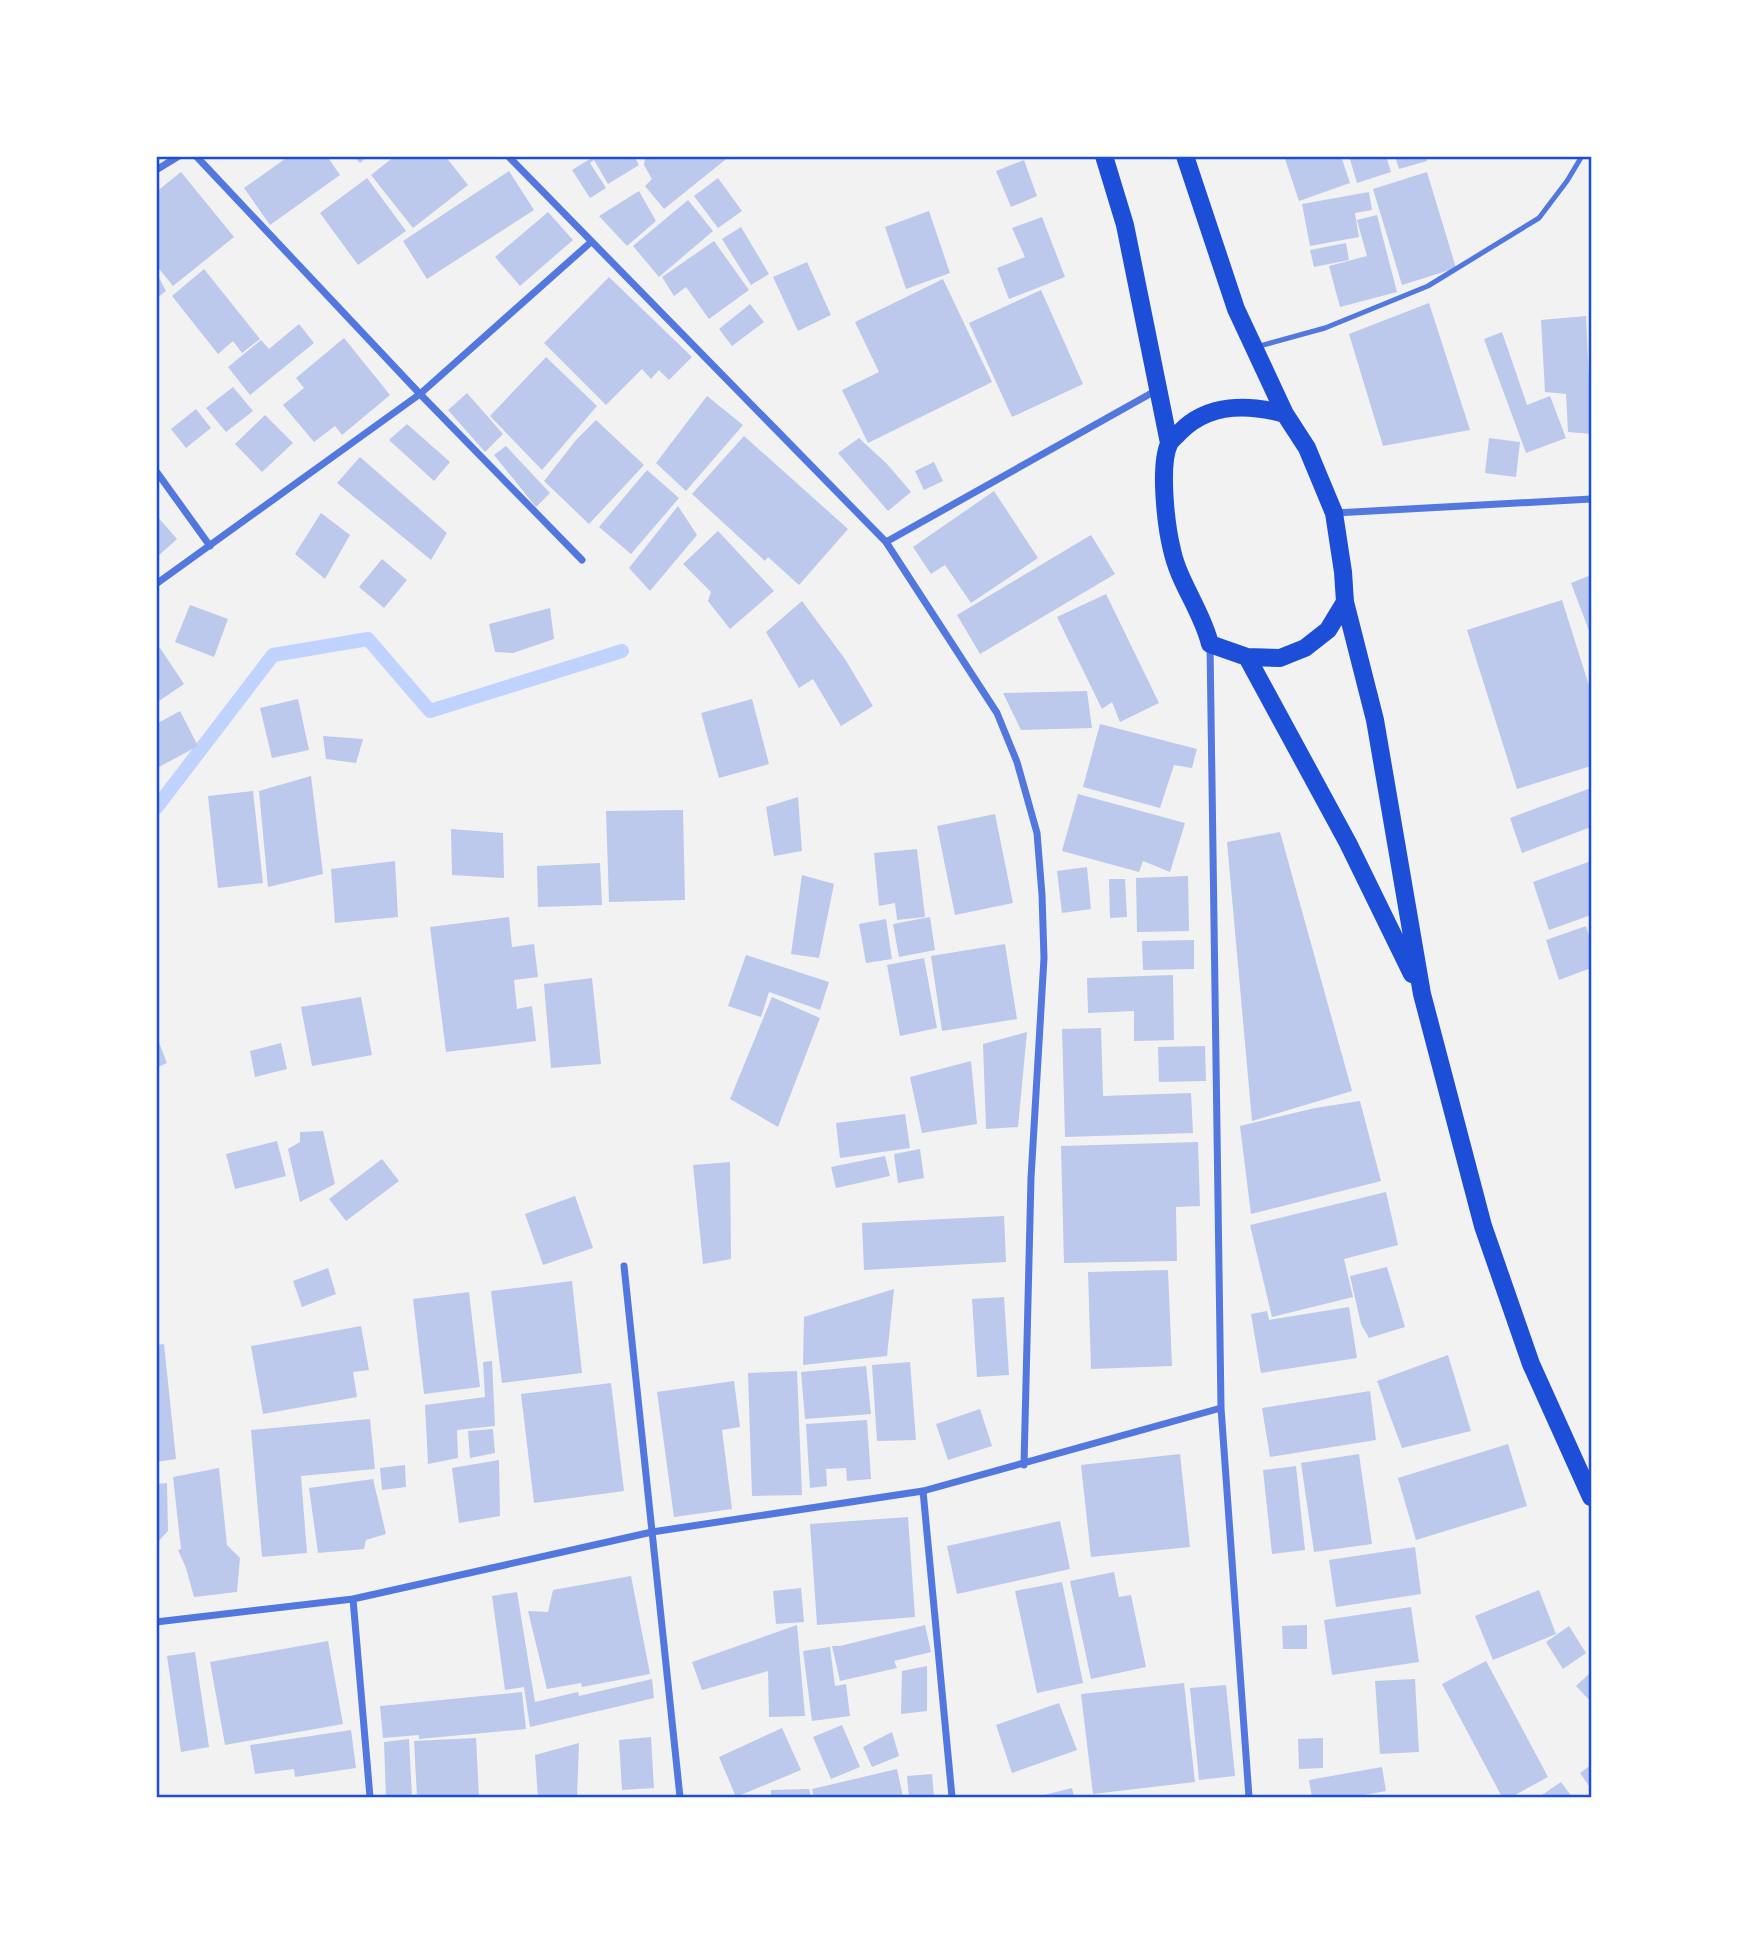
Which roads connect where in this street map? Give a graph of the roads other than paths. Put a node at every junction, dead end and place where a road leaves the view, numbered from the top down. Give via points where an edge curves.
1 (179, 156) edge
2 (196, 156) edge
3 (508, 156) edge
4 (1104, 156) edge
5 (1185, 156) edge
6 (1582, 156) edge
7 (156, 170) edge
8 (591, 242) junction
9 (1255, 347) junction
10 (1158, 389) junction
11 (420, 394) junction
12 (1285, 414) junction
13 (1170, 443) junction
14 (156, 471) edge
15 (1591, 499) edge
16 (1334, 513) junction
17 (886, 542) junction
18 (210, 545) junction
19 (582, 560) dead end
20 (156, 584) edge
21 (1345, 602) junction
22 (1210, 644) junction
23 (1247, 657) junction
24 (1422, 993) junction
25 (624, 1266) dead end
26 (1221, 1408) junction
27 (1024, 1465) junction
28 (923, 1491) junction
29 (1591, 1497) edge
30 (652, 1532) junction
31 (353, 1600) junction
32 (156, 1622) edge
33 (370, 1797) edge
34 (680, 1797) edge
35 (952, 1797) edge
36 (1249, 1797) edge

1 - 7 street
2 - 11 street
3 - 8 street
4 - 10 main road via 1125,225
5 - 9 main road via 1236,309
6 - 9 lane via 1539,218 1428,286 1325,328
8 - 11 street
8 - 17 street
9 - 12 main road
10 - 13 main road
10 - 17 street
11 - 18 street
11 - 19 street
12 - 13 main road via 1251,407 1220,411 1189,422
12 - 16 main road via 1307,448
13 - 22 main road via 1164,475 1172,552
14 - 18 street
15 - 16 street
16 - 21 main road
17 - 27 street via 998,713 1037,833 1044,958 1031,1178
18 - 20 street
21 - 23 main road via 1328,630 1305,648 1280,658
21 - 24 main road via 1375,720
22 - 23 main road
22 - 26 street
23 - 24 main road via 1348,843
24 - 29 main road via 1483,1226 1531,1364
25 - 30 street
26 - 27 street
26 - 36 street
27 - 28 street
28 - 30 street
28 - 35 street
30 - 31 street
30 - 34 street
31 - 32 street
31 - 33 street

